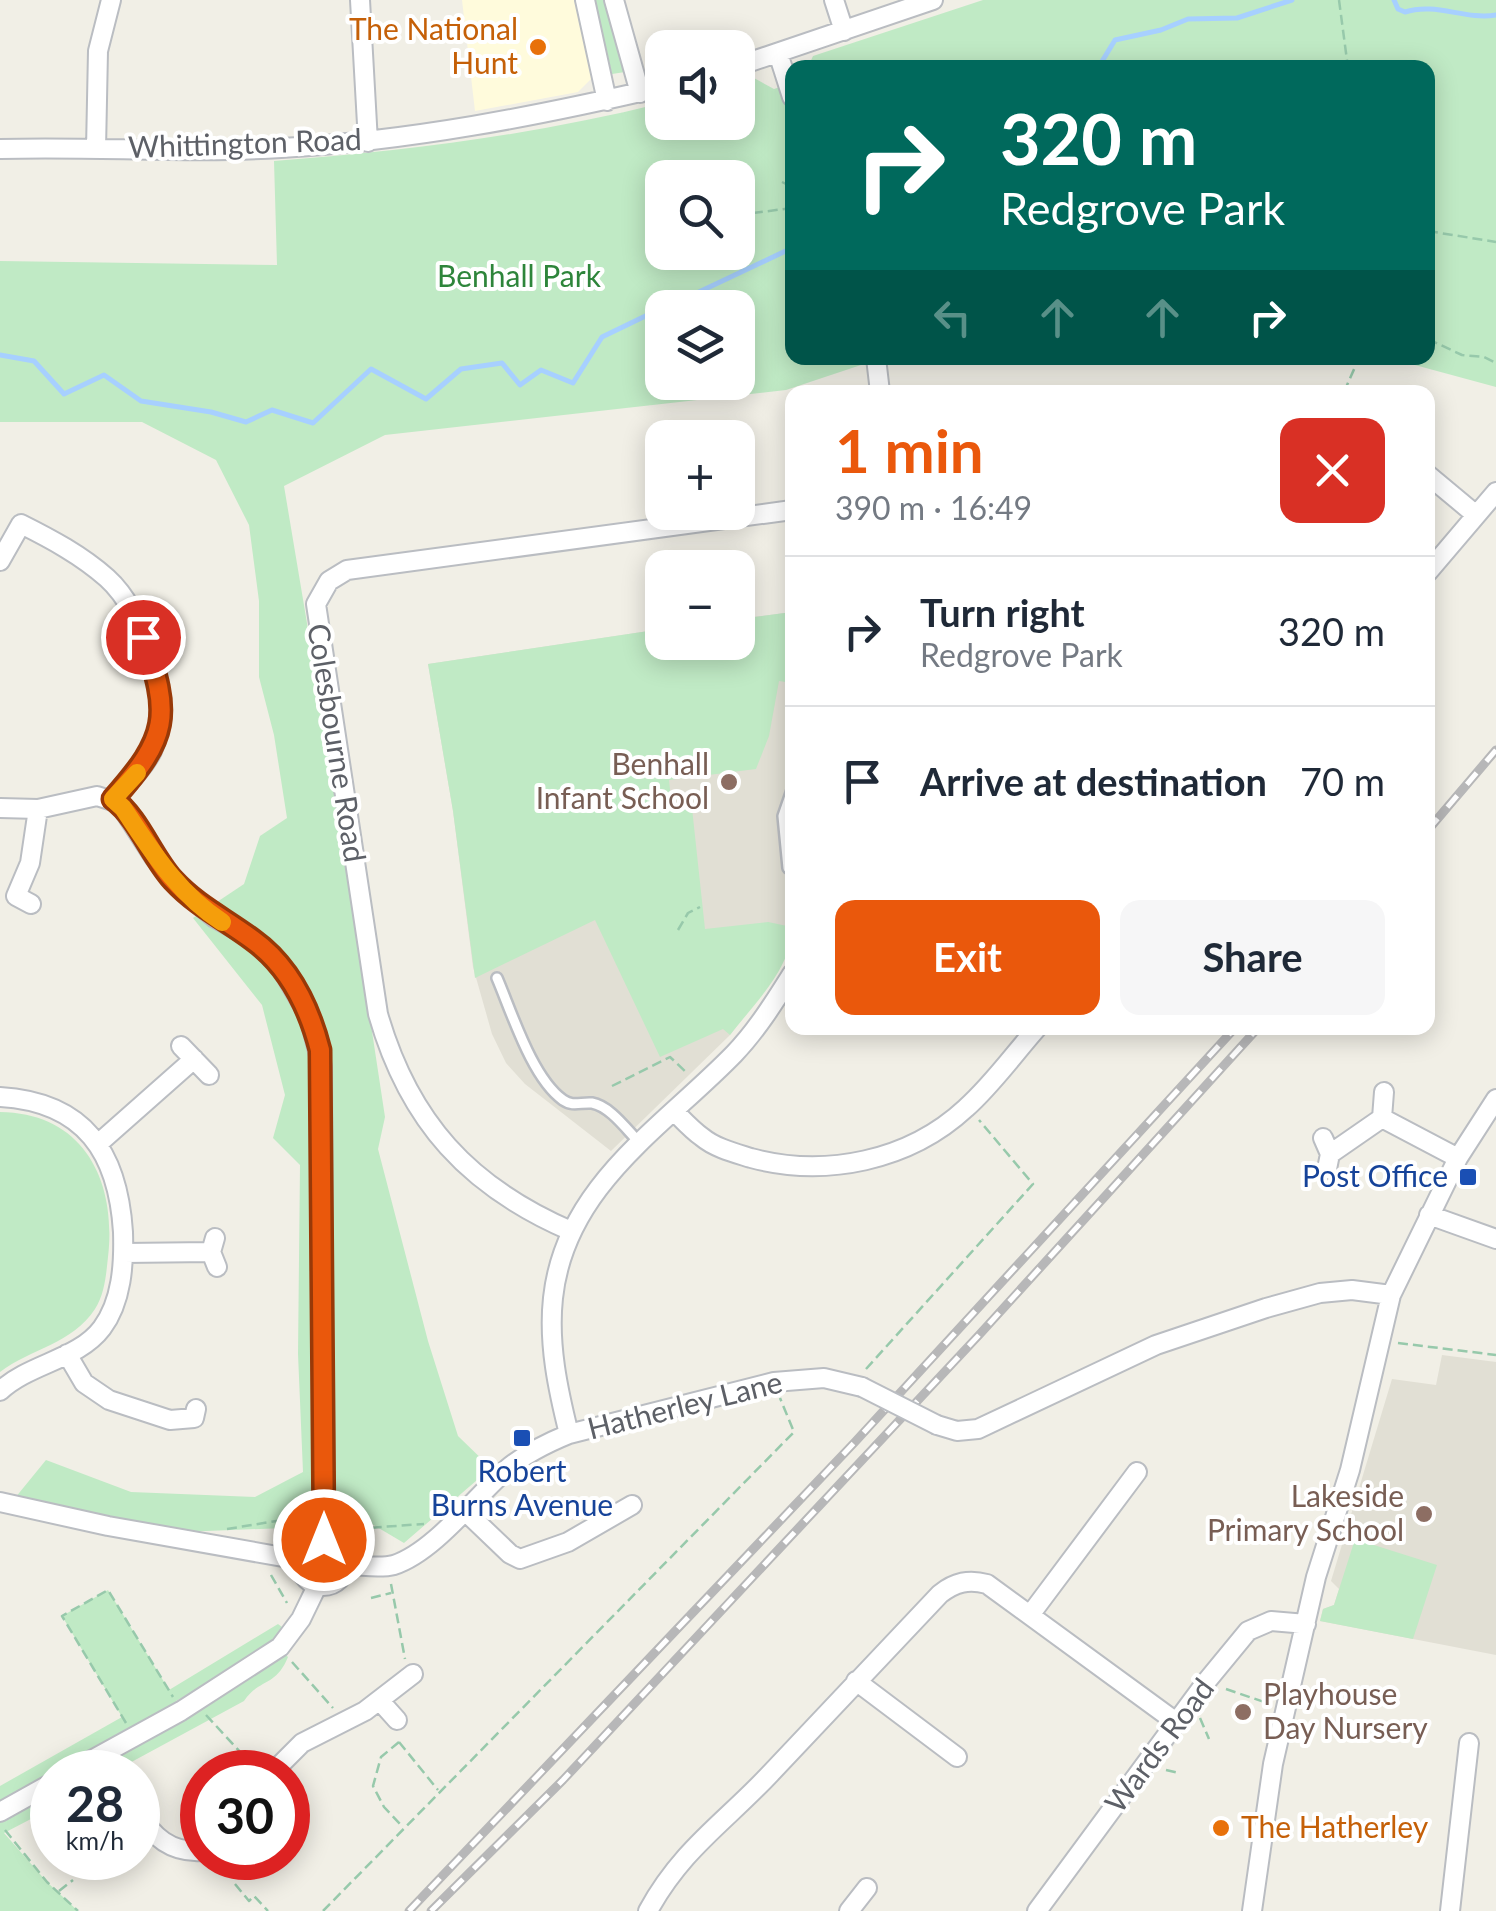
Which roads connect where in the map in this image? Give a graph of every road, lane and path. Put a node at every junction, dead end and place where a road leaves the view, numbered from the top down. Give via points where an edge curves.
1 (111, 0) edge
2 (360, 0) edge
3 (585, 0) edge
4 (614, 0) edge
5 (834, 0) edge
6 (933, 0) edge
7 (1340, 0) edge
8 (844, 30) junction
9 (778, 53) junction
10 (755, 60) edge
11 (1347, 60) edge
12 (785, 75) edge
13 (645, 91) edge
14 (640, 92) junction
15 (607, 101) junction
16 (368, 142) junction
17 (96, 148) junction
18 (0, 149) edge
19 (782, 182) dead end
20 (785, 184) edge
21 (785, 209) edge
22 (755, 212) edge
23 (1435, 232) edge
24 (1496, 242) edge
25 (1435, 342) edge
26 (1496, 363) edge
27 (1435, 481) edge
28 (1496, 492) edge
29 (785, 511) edge
30 (1476, 515) junction
31 (0, 561) edge
32 (1435, 564) edge
33 (113, 799) junction
34 (0, 808) edge
35 (785, 808) edge
36 (38, 809) junction
37 (785, 842) edge
38 (30, 904) dead end
39 (700, 907) dead end
40 (678, 930) dead end
41 (497, 978) dead end
42 (785, 984) edge
43 (1031, 1035) edge
44 (210, 1074) dead end
45 (612, 1086) dead end
46 (700, 1086) junction
47 (1384, 1092) dead end
48 (0, 1097) edge
49 (1496, 1099) edge
50 (968, 1107) junction
51 (674, 1111) junction
52 (1382, 1118) junction
53 (639, 1142) junction
54 (100, 1143) junction
55 (1326, 1154) dead end
56 (1458, 1158) junction
57 (1429, 1215) junction
58 (571, 1232) junction
59 (1496, 1238) edge
60 (124, 1253) junction
61 (214, 1253) dead end
62 (1391, 1295) junction
63 (1382, 1339) junction
64 (67, 1354) junction
65 (1496, 1354) edge
66 (774, 1382) junction
67 (857, 1386) junction
68 (0, 1391) edge
69 (199, 1418) dead end
70 (569, 1434) junction
71 (1137, 1472) dead end
72 (0, 1502) edge
73 (632, 1505) dead end
74 (464, 1510) junction
75 (324, 1540) junction
76 (266, 1553) junction
77 (300, 1560) junction
78 (347, 1564) junction
79 (388, 1566) junction
80 (318, 1586) junction
81 (392, 1593) junction
82 (371, 1598) dead end
83 (1030, 1615) junction
84 (301, 1619) junction
85 (1306, 1624) junction
86 (280, 1647) junction
87 (413, 1674) joint
88 (856, 1682) junction
89 (1206, 1682) junction
90 (380, 1701) junction
91 (188, 1707) junction
92 (1286, 1709) junction
93 (344, 1720) junction
94 (397, 1720) dead end
95 (1176, 1722) junction
96 (134, 1737) junction
97 (1469, 1743) dead end
98 (111, 1750) edge
99 (235, 1750) edge
100 (296, 1750) edge
101 (957, 1757) dead end
102 (439, 1791) junction
103 (30, 1795) edge
104 (0, 1812) edge
105 (0, 1826) edge
106 (403, 1827) junction
107 (74, 1880) dead end
108 (235, 1884) dead end
109 (867, 1888) dead end
110 (59, 1891) junction
111 (654, 1908) edge
112 (78, 1911) edge
113 (268, 1911) edge
114 (323, 1911) edge
115 (849, 1911) edge
116 (1037, 1911) edge
117 (1252, 1911) edge
118 (1450, 1911) edge

1 - 17 street via 98,51
2 - 16 street
3 - 15 street
4 - 14 street
5 - 8 street
6 - 8 street
7 - 11 path
8 - 9 street
9 - 10 street
9 - 12 street
13 - 14 street, Whittington Road
14 - 15 street, Whittington Road
15 - 16 street, Whittington Road
16 - 17 street, Whittington Road
17 - 18 street, Whittington Road
19 - 20 path
21 - 22 path
23 - 24 path
25 - 26 path
27 - 30 street
28 - 30 street
29 - 58 street, Colesbourne Road via 348,570 329,581 316,604 378,1014 396,1069 425,1120 462,1164 519,1207
30 - 32 street
31 - 33 street via 14,520 110,580 133,616 160,694 158,732 144,764
33 - 36 street
33 - 75 street via 184,892 280,966 315,1032 322,1067
34 - 36 street
35 - 37 lane
36 - 38 street via 30,863 16,896
39 - 40 path
41 - 53 lane via 540,1075 556,1094 567,1103 604,1108
42 - 46 street via 737,1051
43 - 50 street
44 - 54 street via 187,1052
45 - 46 path via 670,1057
46 - 51 street
47 - 52 street
48 - 54 street via 53,1110
49 - 56 street
50 - 51 street via 891,1153 825,1166 783,1165 732,1152 704,1139
50 - 67 path via 1032,1184
51 - 53 street
52 - 55 street
52 - 56 street
53 - 58 street via 600,1183
54 - 60 street via 119,1192
56 - 57 street
57 - 59 street
57 - 62 street
58 - 70 street via 552,1319
60 - 61 street
60 - 64 street via 111,1314 90,1342
62 - 63 street
62 - 67 street, Hatherley Lane, bridge via 1320,1293 1266,1308 1156,1345 978,1429 937,1425
63 - 65 path
63 - 85 street
64 - 68 street
64 - 69 street via 84,1383 110,1400 170,1420
66 - 67 street, Hatherley Lane via 812,1377
66 - 70 street, Hatherley Lane
66 - 102 path via 794,1432
70 - 74 street, Hatherley Lane via 511,1466
71 - 83 street
72 - 76 street
73 - 74 street via 568,1542 520,1559
74 - 79 street, Hatherley Lane via 424,1548
75 - 77 street via 304,1549
75 - 78 street via 336,1543
76 - 77 street
76 - 84 path via 266,1565
77 - 80 street via 307,1580
78 - 79 street
78 - 80 street via 337,1582
79 - 81 path
80 - 84 street
81 - 82 path
81 - 87 path
83 - 88 street via 987,1584 955,1584
83 - 95 street
84 - 86 street
85 - 89 street, Wards Road via 1256,1626
85 - 92 street
86 - 91 street
86 - 93 path
87 - 90 street
88 - 101 street
88 - 111 street via 680,1859
89 - 92 path
89 - 95 street, Wards Road
90 - 93 street
90 - 94 street
91 - 96 street
91 - 96 path via 108,1590 62,1616
91 - 99 path
92 - 117 street
93 - 100 street
95 - 116 street, Wards Road
96 - 98 street
97 - 118 street
102 - 106 path
102 - 106 path via 399,1742 381,1756 372,1786
103 - 104 street
105 - 110 path
106 - 114 path
107 - 110 path
108 - 113 path
109 - 115 street
110 - 112 path

